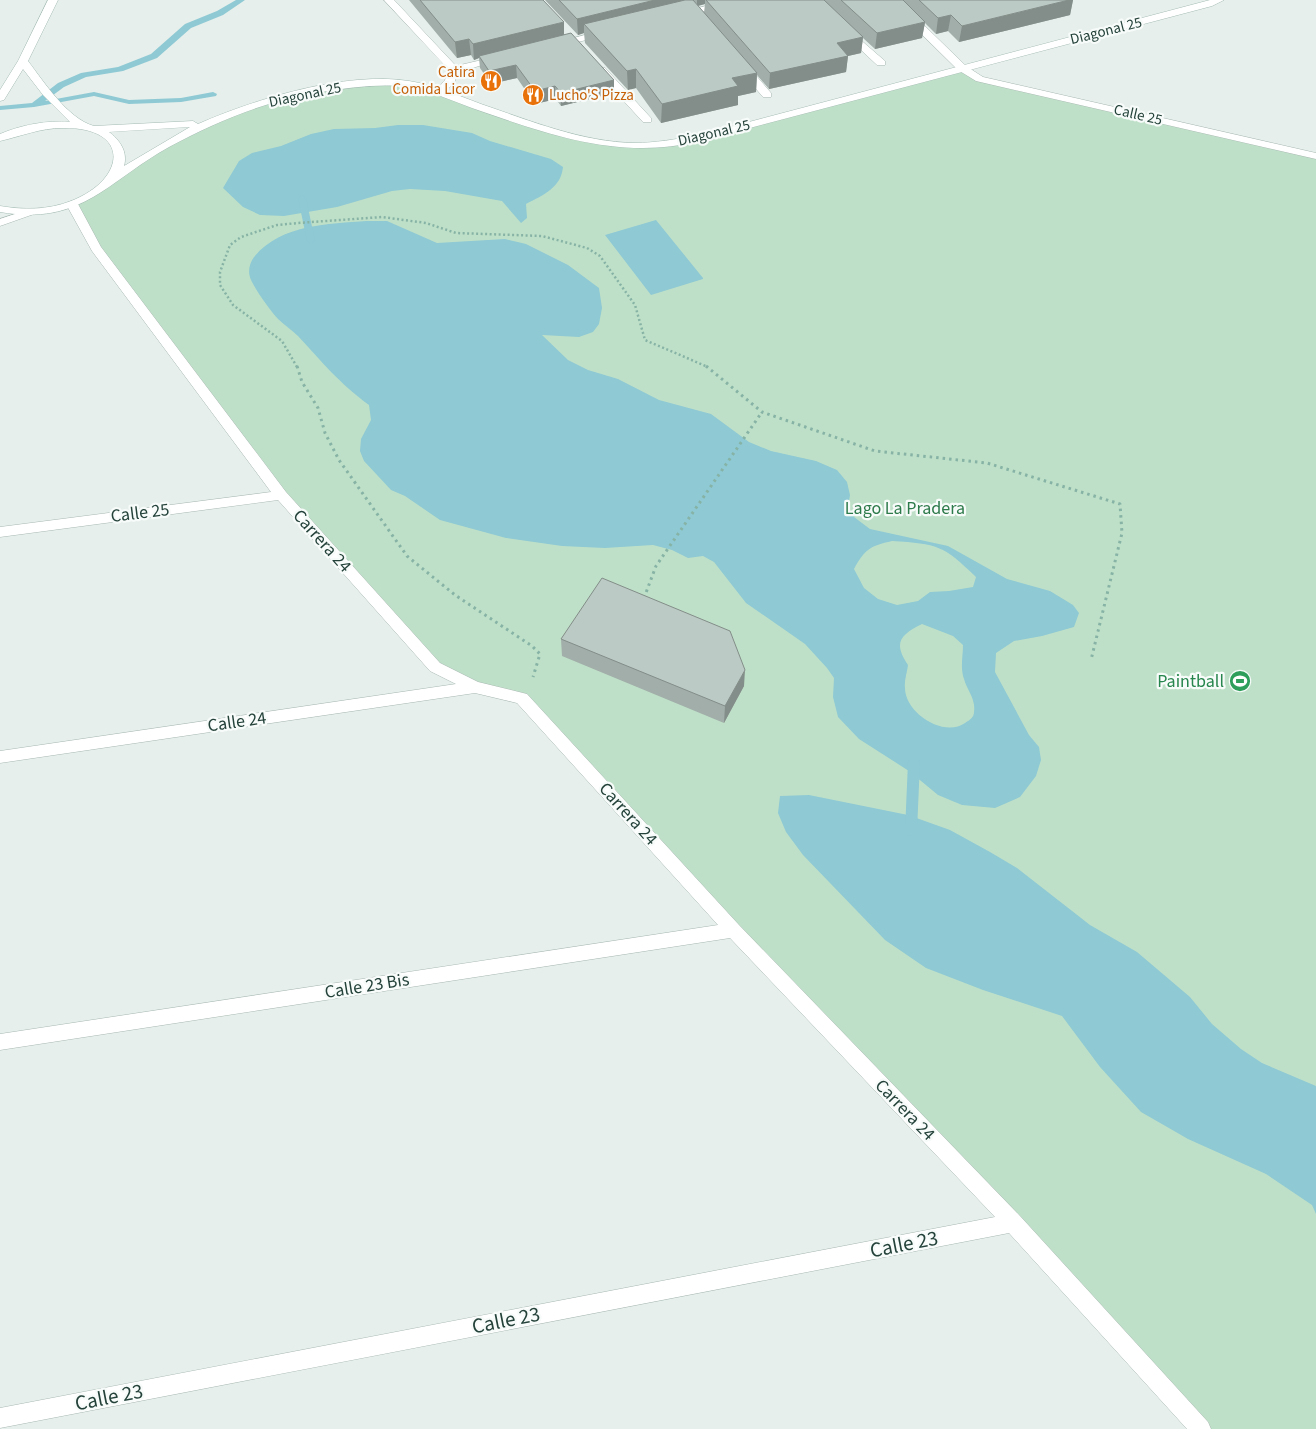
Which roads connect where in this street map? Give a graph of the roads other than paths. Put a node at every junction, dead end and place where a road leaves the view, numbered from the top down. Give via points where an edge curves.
1 (53, 0) edge
2 (390, 0) edge
3 (681, 0) edge
4 (741, 0) edge
5 (892, 0) edge
6 (1219, 0) edge
7 (697, 15) junction
8 (666, 18) edge
9 (841, 25) edge
10 (611, 31) edge
11 (546, 47) edge
12 (509, 56) edge
13 (737, 60) edge
14 (23, 61) junction
15 (594, 62) edge
16 (882, 63) dead end
17 (962, 68) junction
18 (454, 70) junction
19 (439, 93) junction
20 (767, 95) dead end
21 (0, 98) edge
22 (647, 120) dead end
23 (207, 123) junction
24 (86, 127) junction
25 (0, 138) edge
26 (1316, 156) edge
27 (108, 182) junction
28 (72, 204) junction
29 (0, 210) edge
30 (30, 212) junction
31 (0, 223) edge
32 (280, 495) junction
33 (0, 532) edge
34 (475, 687) junction
35 (0, 757) edge
36 (733, 930) junction
37 (0, 1042) edge
38 (1012, 1223) junction
39 (0, 1418) edge
40 (1201, 1429) edge

1 - 14 street
2 - 18 street
3 - 7 street
4 - 7 street
5 - 17 street, Calle 25
6 - 17 street, Diagonal 25
7 - 8 street
9 - 16 street
10 - 11 street
12 - 18 street
13 - 20 street
14 - 21 street
14 - 24 street via 37,82
15 - 22 street
17 - 19 street, Diagonal 25 via 696,139 635,146 563,136
17 - 26 street, Calle 25 via 980,79
18 - 19 street via 450,81
19 - 23 street, Diagonal 25 via 407,84 315,90 270,101
23 - 24 street, Diagonal 25 via 125,129
23 - 27 street, Diagonal 25 via 158,147
24 - 25 street, Diagonal 25 via 42,126
24 - 27 street via 104,134 119,151 120,161
27 - 28 street, Diagonal 25 via 92,195
28 - 30 street, Diagonal 25
28 - 32 street, Carrera 24 via 96,248
29 - 30 street
30 - 31 street
32 - 33 street, Calle 25
32 - 34 street, Carrera 24 via 435,667
34 - 35 street, Calle 24
34 - 36 street, Carrera 24 via 522,698
36 - 37 street, Calle 23 Bis
36 - 38 street, Carrera 24
38 - 39 street, Calle 23
38 - 40 street, Carrera 24

